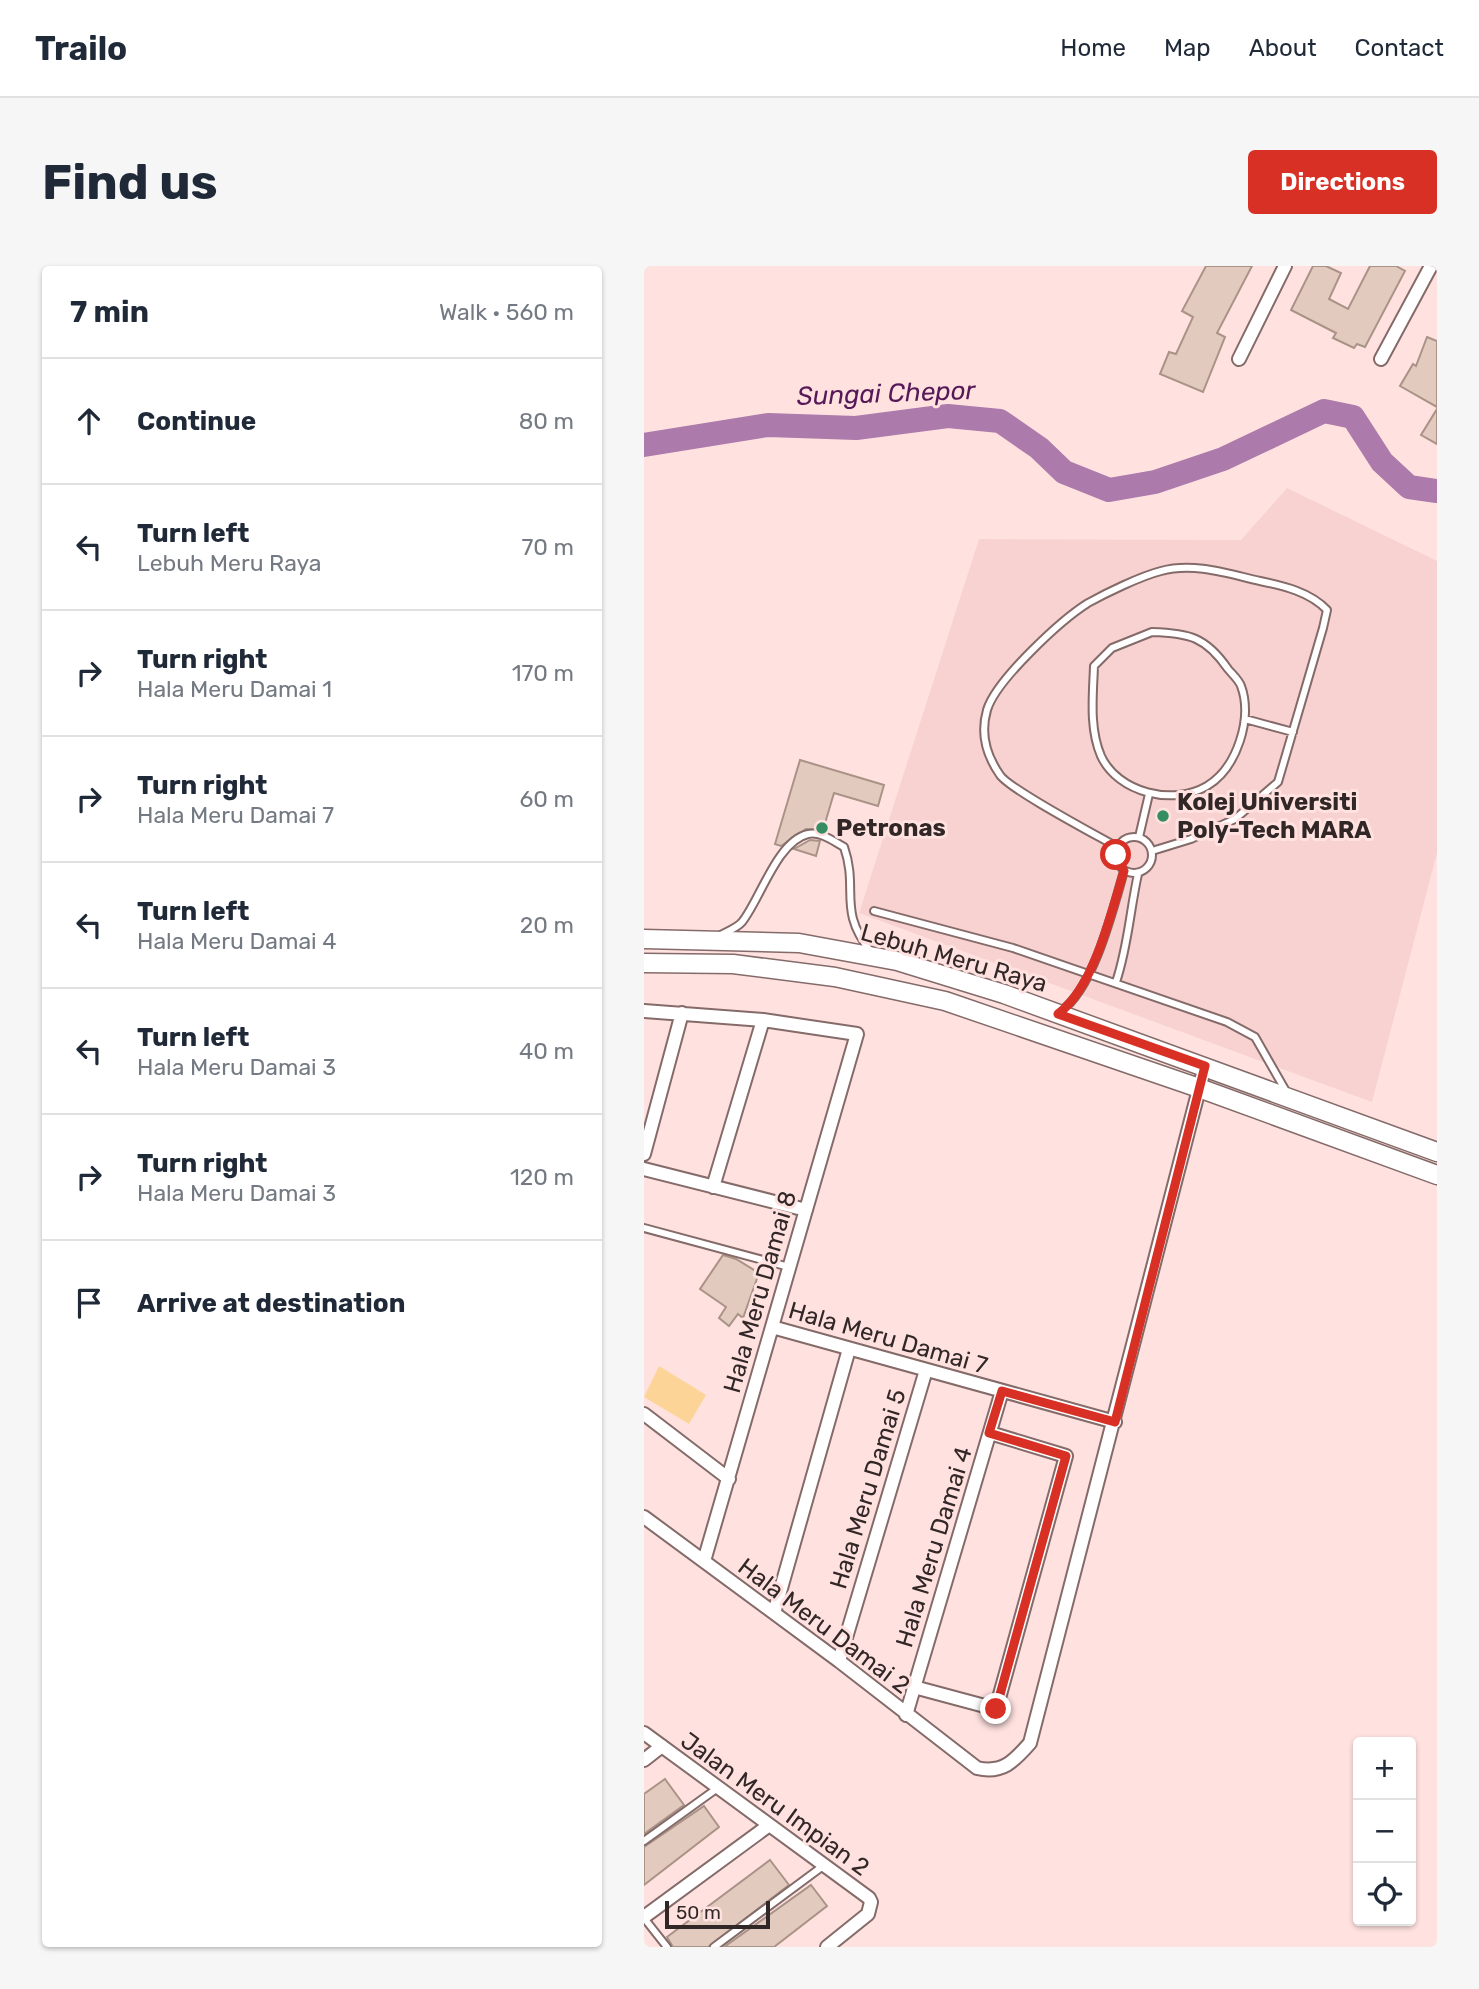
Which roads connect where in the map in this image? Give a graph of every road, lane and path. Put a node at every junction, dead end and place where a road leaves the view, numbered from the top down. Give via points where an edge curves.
1 (1285, 266) edge
2 (1432, 266) edge
3 (1239, 359) dead end
4 (1381, 359) dead end
5 (1245, 719) junction
6 (1293, 732) junction
7 (1149, 794) junction
8 (1139, 837) junction
9 (1117, 847) junction
10 (1152, 851) junction
11 (1124, 871) junction
12 (1138, 874) junction
13 (874, 911) dead end
14 (644, 939) edge
15 (711, 941) junction
16 (875, 957) junction
17 (644, 963) edge
18 (1089, 972) junction
19 (1116, 982) junction
20 (644, 1011) edge
21 (682, 1013) junction
22 (1058, 1014) junction
23 (763, 1020) junction
24 (1205, 1066) junction
25 (1199, 1088) junction
26 (1290, 1097) junction
27 (1437, 1152) edge
28 (644, 1154) edge
29 (644, 1169) edge
30 (1437, 1175) edge
31 (712, 1186) junction
32 (806, 1210) junction
33 (644, 1228) edge
34 (789, 1268) junction
35 (772, 1327) junction
36 (849, 1349) junction
37 (926, 1370) junction
38 (1002, 1391) junction
39 (644, 1414) edge
40 (1115, 1422) junction
41 (989, 1433) junction
42 (729, 1479) junction
43 (644, 1517) edge
44 (704, 1561) junction
45 (774, 1613) junction
46 (839, 1661) junction
47 (914, 1687) junction
48 (906, 1715) junction
49 (644, 1733) edge
50 (662, 1746) junction
51 (644, 1760) edge
52 (719, 1787) junction
53 (768, 1826) junction
54 (644, 1841) edge
55 (823, 1866) junction
56 (644, 1918) edge
57 (667, 1947) edge
58 (714, 1947) edge
59 (827, 1947) edge

1 - 3 street
2 - 4 street
5 - 6 lane
5 - 7 lane via 1233,757 1208,786 1181,795
5 - 7 lane via 1241,686 1216,652 1185,633 1152,632 1112,648 1094,666 1093,724 1098,746 1101,757 1125,782
6 - 9 lane via 1326,610 1315,598 1206,568 1162,571 1088,603 1043,640 996,692 984,734 988,756 1002,778
6 - 10 lane via 1278,782 1262,799 1236,819
7 - 8 lane
8 - 9 lane
8 - 10 lane
9 - 11 lane via 1118,864
10 - 12 lane via 1152,863
11 - 12 lane
11 - 18 lane
12 - 19 lane
13 - 18 lane
14 - 15 main road, Lebuh Meru Raya
15 - 16 main road, Lebuh Meru Raya via 799,943
15 - 16 lane via 741,923 790,845 807,834 821,835 844,847 850,864 855,932
16 - 22 main road, Lebuh Meru Raya
17 - 25 main road, Lebuh Meru Raya via 733,964 891,988 945,1001
18 - 19 lane
18 - 22 lane via 1074,1001
19 - 26 lane via 1227,1022 1255,1037
20 - 21 street
21 - 23 street
21 - 28 street
22 - 24 main road, Lebuh Meru Raya
23 - 31 street
23 - 32 street, Hala Meru Damai 8 via 856,1034
24 - 25 street
24 - 26 main road, Lebuh Meru Raya
25 - 30 main road, Lebuh Meru Raya
25 - 40 street
26 - 27 main road, Lebuh Meru Raya
29 - 31 street
31 - 32 street
32 - 34 street, Hala Meru Damai 8
33 - 34 lane
34 - 35 street, Hala Meru Damai 8
35 - 36 street, Hala Meru Damai 7
35 - 42 street, Hala Meru Damai 8
36 - 37 street, Hala Meru Damai 7
36 - 45 street
37 - 38 street, Hala Meru Damai 7
37 - 46 street, Hala Meru Damai 5
38 - 40 street, Hala Meru Damai 7
38 - 41 street, Hala Meru Damai 4
39 - 42 street
40 - 48 street, Hala Meru Damai 2 via 1030,1743 999,1770 978,1769
41 - 47 street, Hala Meru Damai 4
41 - 47 street via 1066,1456 996,1709
42 - 44 street, Hala Meru Damai 8
43 - 44 street, Hala Meru Damai 2
44 - 45 street, Hala Meru Damai 2
45 - 46 street, Hala Meru Damai 2
46 - 48 street, Hala Meru Damai 2
47 - 48 street, Hala Meru Damai 4
49 - 50 street, Jalan Meru Impian 2
50 - 51 street
50 - 52 street, Jalan Meru Impian 2
52 - 53 street, Jalan Meru Impian 2
52 - 54 lane
53 - 55 street, Jalan Meru Impian 2
53 - 56 street
55 - 58 lane
55 - 59 street, Jalan Meru Impian 2 via 871,1902 869,1914
56 - 57 lane

